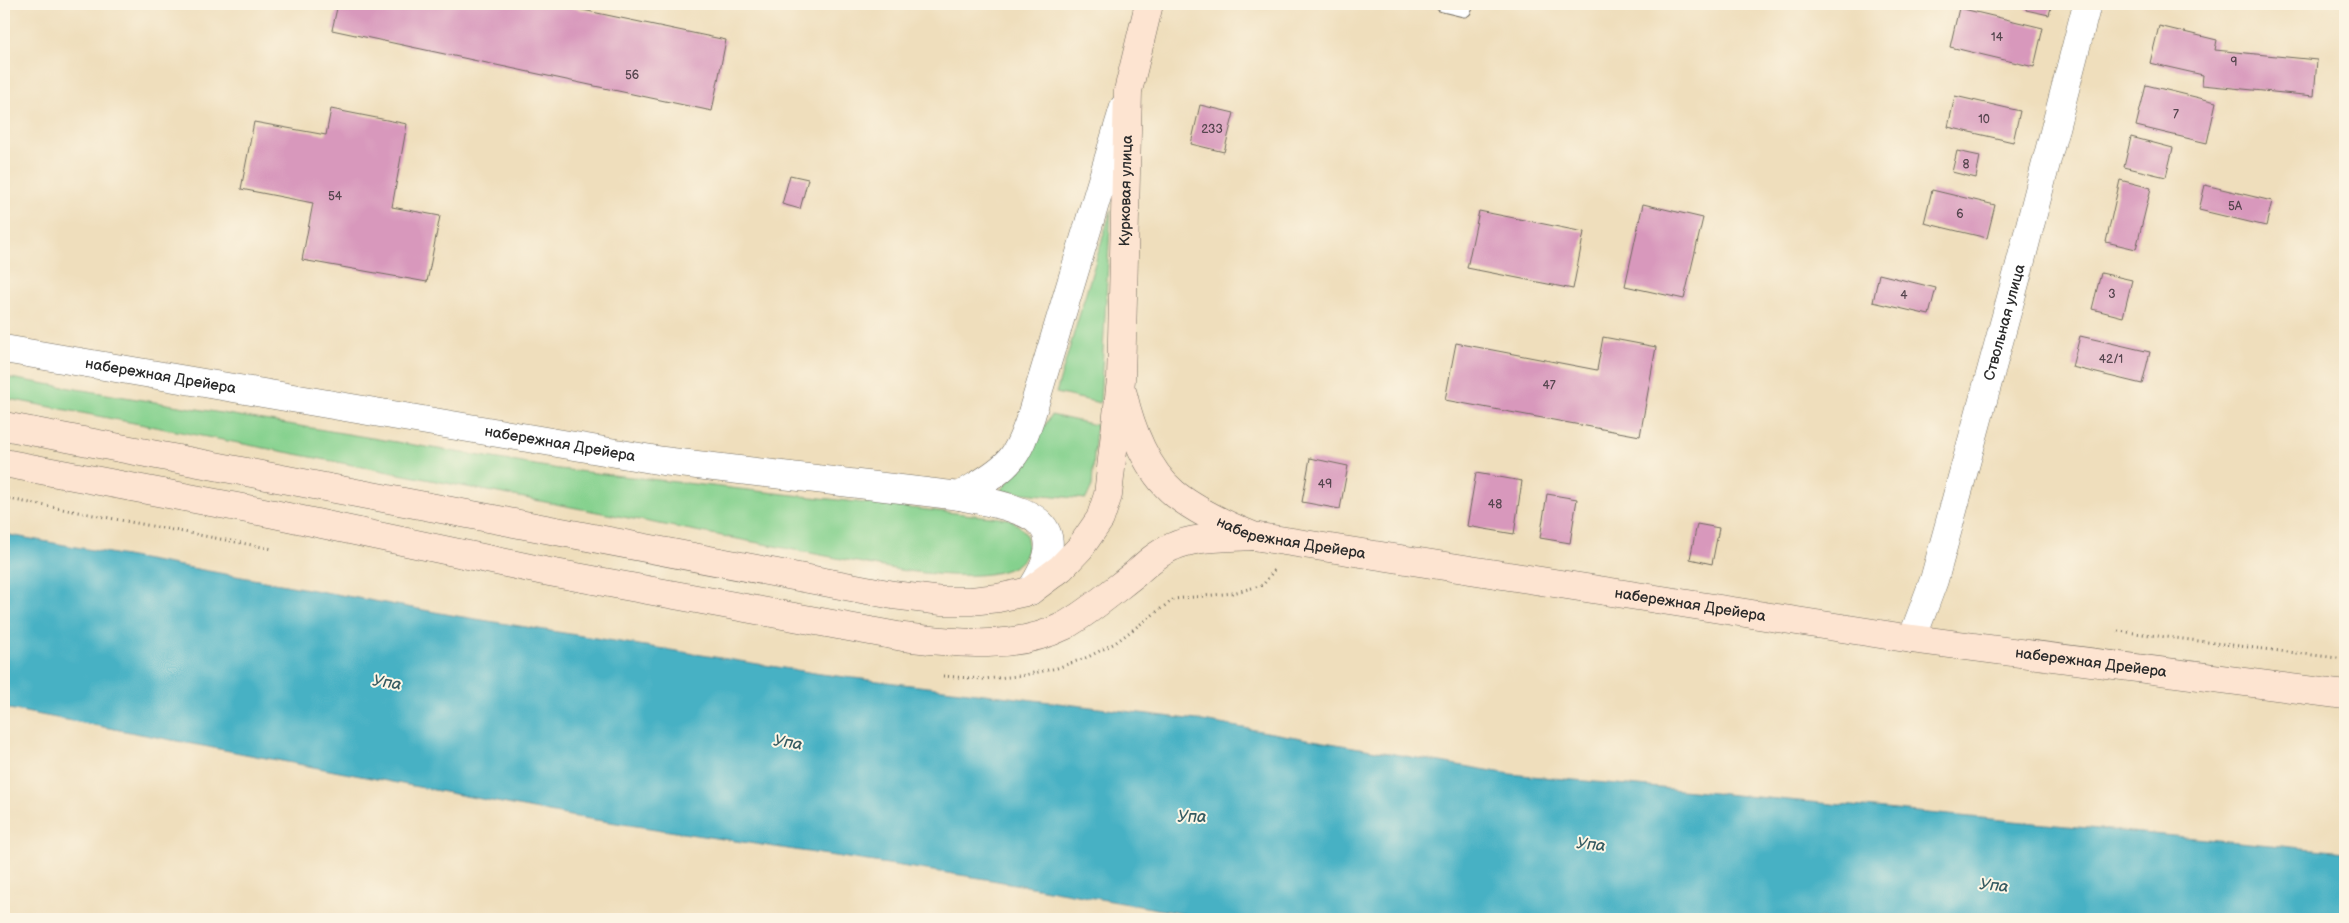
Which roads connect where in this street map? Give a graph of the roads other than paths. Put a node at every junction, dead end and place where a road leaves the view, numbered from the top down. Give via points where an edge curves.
1 (1149, 4) edge
2 (1443, 4) edge
3 (1466, 4) edge
4 (2088, 4) edge
5 (1128, 91) junction
6 (4, 349) edge
7 (1121, 380) junction
8 (4, 426) edge
9 (4, 463) edge
10 (960, 496) junction
11 (1252, 536) junction
12 (1030, 591) junction
13 (1912, 639) junction
14 (2345, 695) edge

1 - 5 main road, Курковая улица
2 - 3 lane via 1464,9
4 - 13 street, Ствольная улица via 1934,580
5 - 7 main road, Курковая улица
5 - 10 street via 1032,416 1012,459
6 - 10 street, набережная Дрейера via 663,461
7 - 11 main road, набережная Дрейера via 1128,414 1157,475 1176,494 1219,521
7 - 12 main road via 1108,495 1100,519 1061,568
8 - 12 main road via 893,595 971,600
9 - 11 main road via 245,508 544,571 903,637 963,644 1024,639 1051,631 1077,617 1155,556 1172,547 1188,542
10 - 12 street, набережная Дрейера via 1025,513 1040,521 1049,546 1047,560
11 - 13 main road, набережная Дрейера
13 - 14 main road, набережная Дрейера

